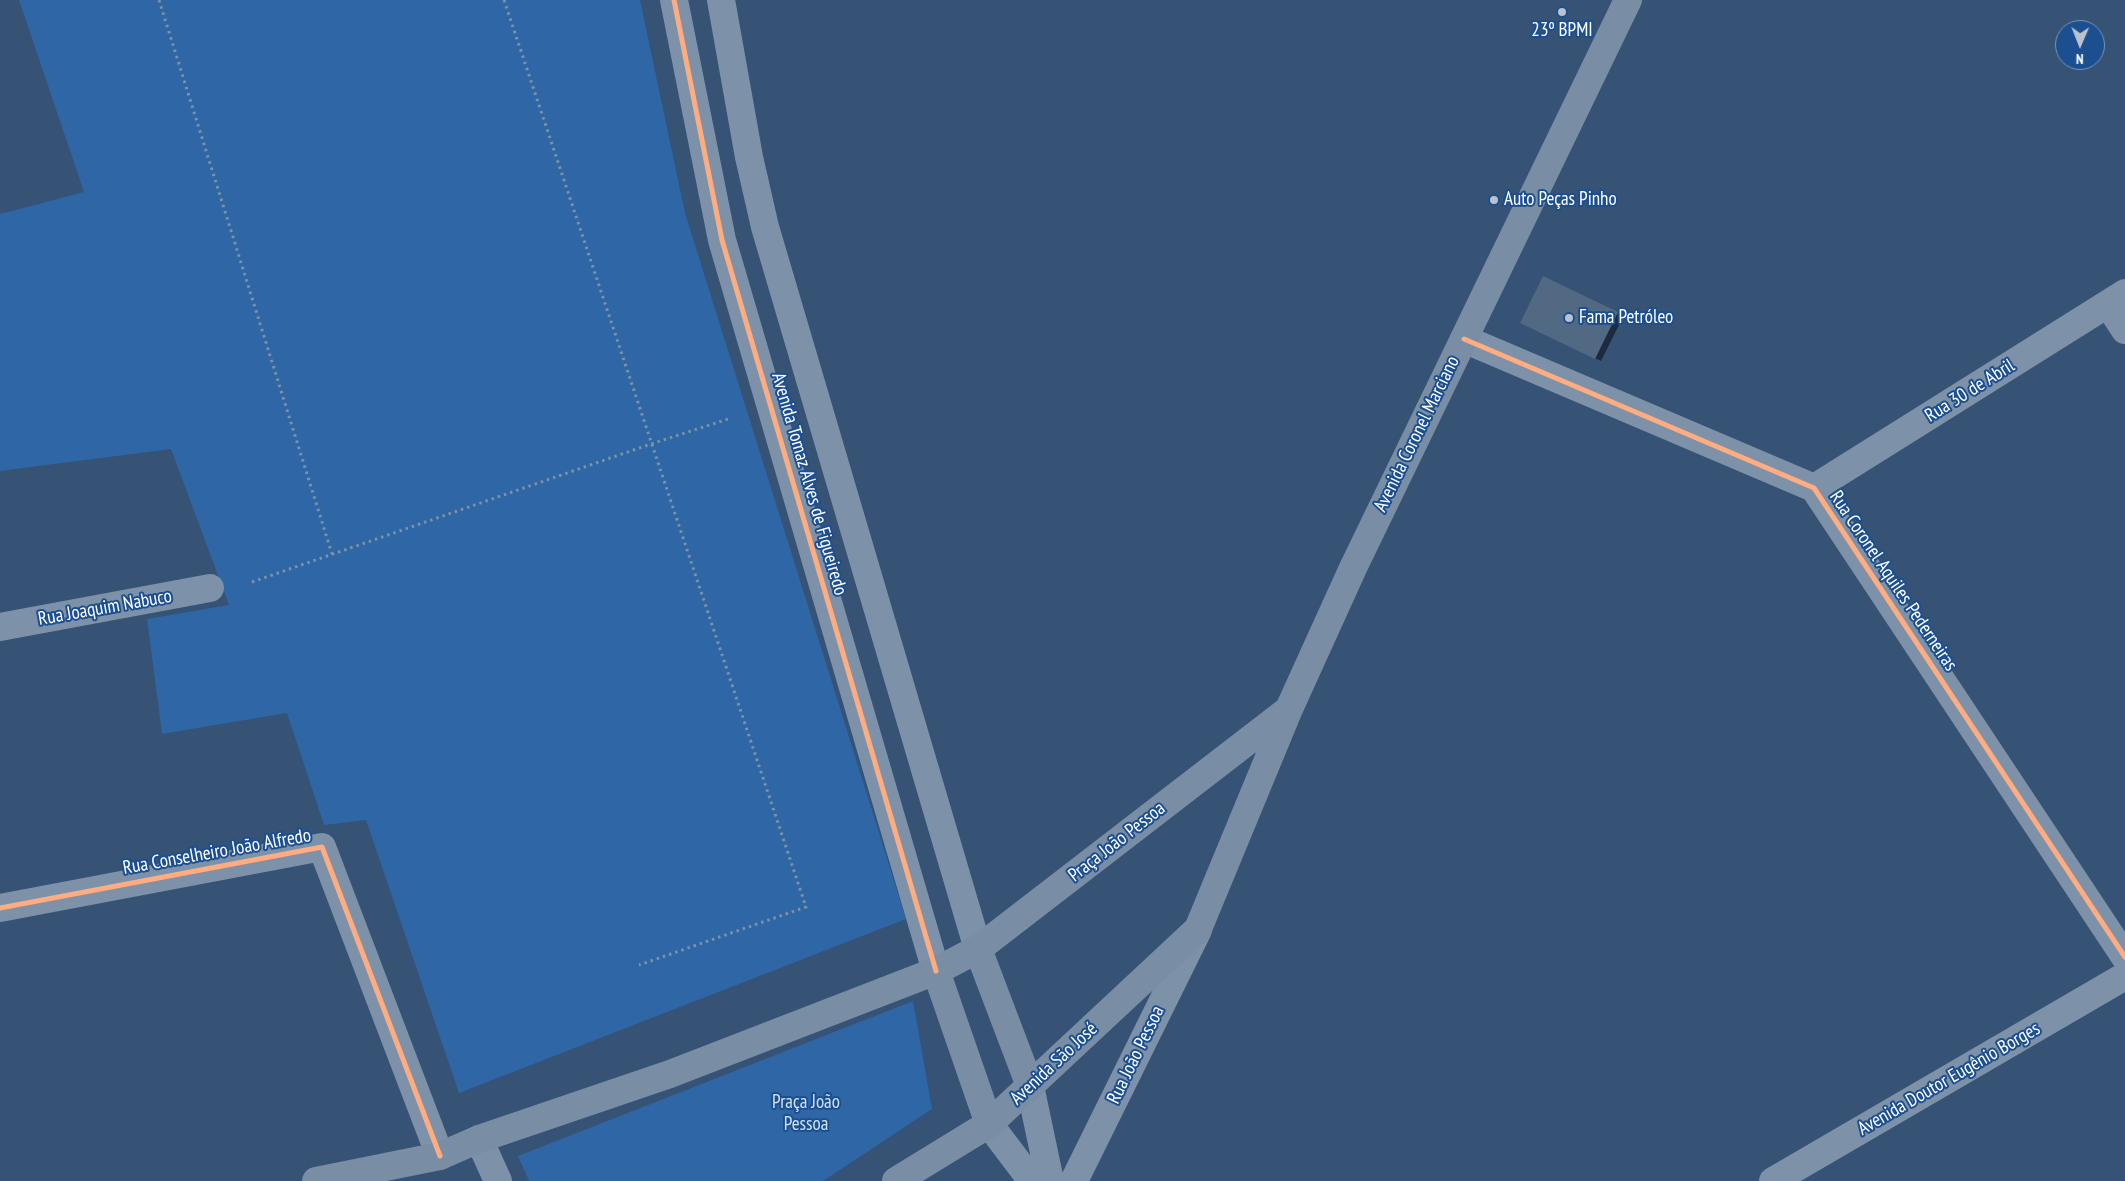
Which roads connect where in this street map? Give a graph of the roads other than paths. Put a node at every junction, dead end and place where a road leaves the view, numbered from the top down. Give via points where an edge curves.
1 (674, 0) edge
2 (721, 0) edge
3 (1628, 0) edge
4 (2116, 299) edge
5 (2125, 330) edge
6 (1464, 339) junction
7 (1814, 488) junction
8 (210, 588) dead end
9 (0, 627) edge
10 (1289, 709) junction
11 (0, 908) edge
12 (1198, 929) junction
13 (978, 949) junction
14 (2125, 957) edge
15 (936, 971) junction
16 (2125, 976) edge
17 (1030, 1086) junction
18 (989, 1124) junction
19 (479, 1139) junction
20 (440, 1156) junction
21 (316, 1181) edge
22 (498, 1181) edge
23 (896, 1181) edge
24 (1032, 1181) edge
25 (1050, 1181) edge
26 (1074, 1181) edge
27 (1773, 1181) edge

1 - 15 street, Avenida Tomaz Alves de Figueiredo via 722,240
2 - 13 street, Avenida Tomaz Alves de Figueiredo via 748,157 765,228
3 - 6 main road, Avenida Coronel Marciano
4 - 5 street
4 - 7 street, Rua 30 de Abril
6 - 7 street, Rua Coronel Aquiles Pederneiras
6 - 10 main road, Avenida Coronel Marciano
7 - 14 street, Rua Coronel Aquiles Pederneiras
8 - 9 street, Rua Joaquim Nabuco
10 - 12 main road
10 - 13 main road, Praça João Pessoa
11 - 20 street, Rua Conselheiro João Alfredo via 322,847
12 - 17 main road, Avenida São José
12 - 26 street, Rua João Pessoa
13 - 15 main road, Praça João Pessoa
13 - 17 main road
15 - 18 main road
15 - 19 main road, Praça João Pessoa via 670,1074
16 - 27 street, Avenida Doutor Eugênio Borges
17 - 18 main road, Avenida São José
17 - 25 street
18 - 23 main road, Avenida São José
18 - 24 street
19 - 20 main road, Praça João Pessoa
19 - 22 street
20 - 21 main road, Praça João Pessoa

